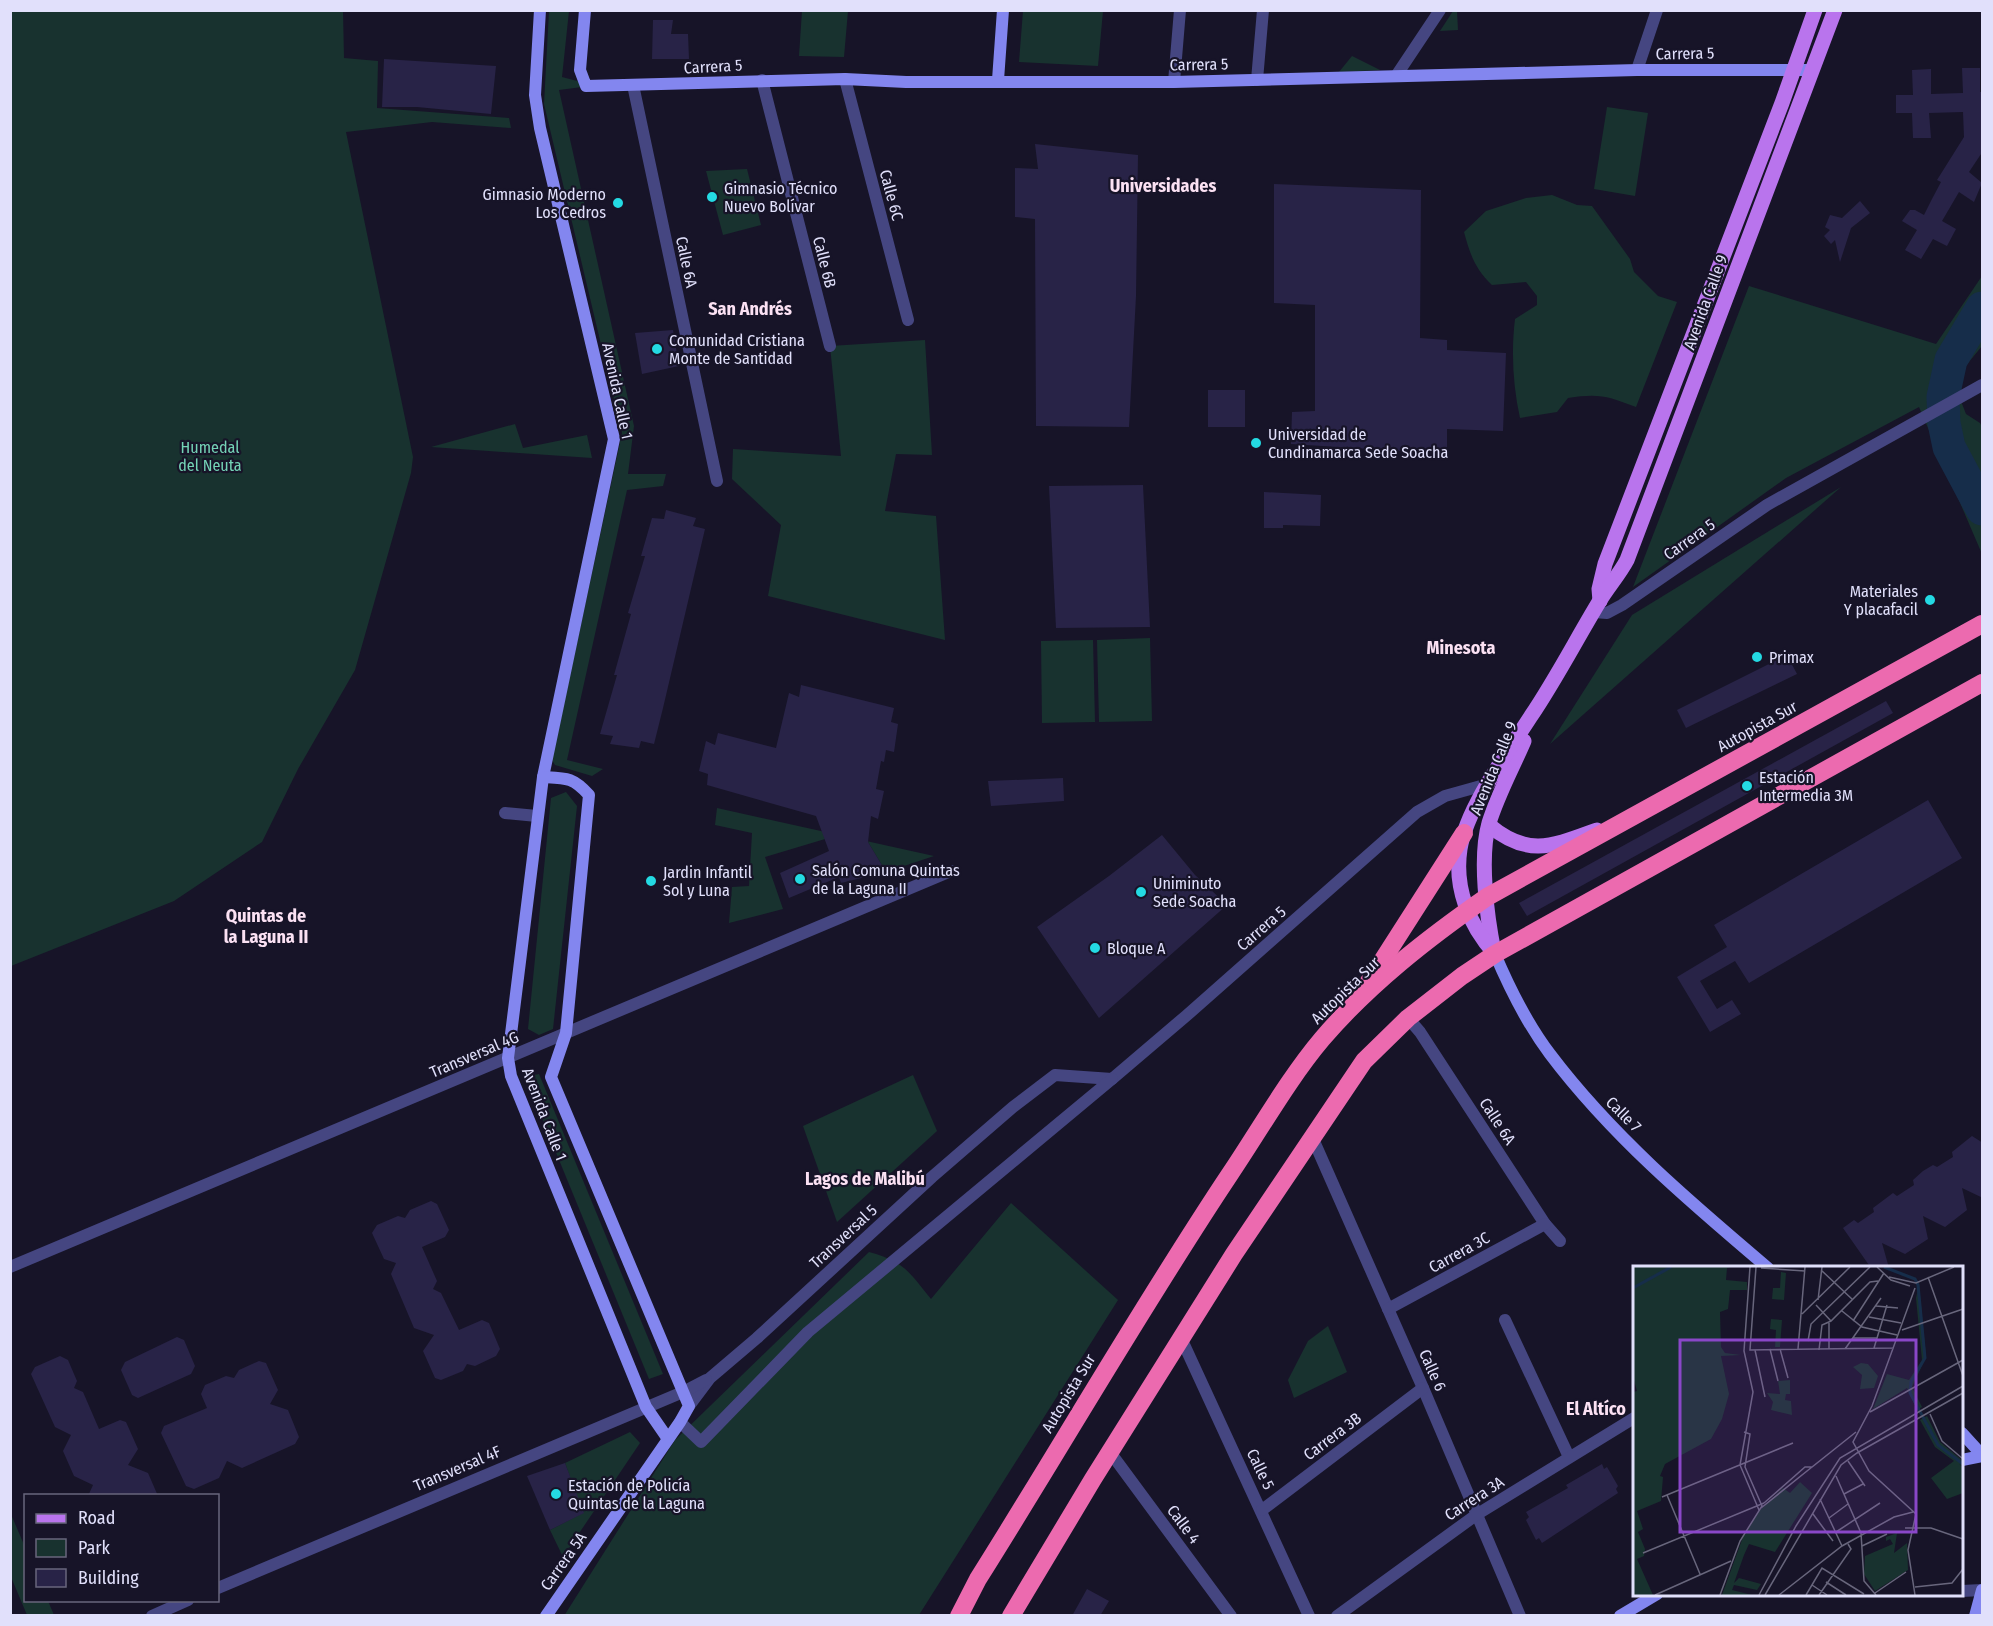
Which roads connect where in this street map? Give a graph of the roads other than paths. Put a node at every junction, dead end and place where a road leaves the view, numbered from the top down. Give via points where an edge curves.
1 (540, 10) edge
2 (585, 10) edge
3 (1003, 10) edge
4 (1180, 10) edge
5 (1263, 10) edge
6 (1440, 10) edge
7 (1657, 10) edge
8 (1815, 10) edge
9 (1835, 10) edge
10 (1793, 68) junction
11 (1813, 69) junction
12 (1637, 70) junction
13 (1396, 76) junction
14 (844, 79) junction
15 (762, 80) junction
16 (998, 80) junction
17 (1257, 80) junction
18 (1174, 82) junction
19 (633, 85) junction
20 (908, 320) dead end
21 (830, 346) dead end
22 (1983, 385) edge
23 (717, 481) dead end
24 (1597, 606) junction
25 (1983, 624) edge
26 (1983, 683) edge
27 (1539, 705) junction
28 (543, 777) junction
29 (1488, 784) junction
30 (505, 813) dead end
31 (537, 816) junction
32 (1628, 819) junction
33 (1489, 825) junction
34 (1464, 833) junction
35 (951, 871) dead end
36 (1487, 897) junction
37 (1467, 911) junction
38 (1495, 954) junction
39 (1356, 1002) junction
40 (1408, 1018) junction
41 (566, 1033) junction
42 (508, 1058) junction
43 (1112, 1079) junction
44 (1313, 1139) junction
45 (1545, 1224) junction
46 (1560, 1241) dead end
47 (1766, 1266) edge
48 (10, 1267) edge
49 (1388, 1309) junction
50 (1505, 1320) dead end
51 (1181, 1338) junction
52 (710, 1378) junction
53 (1423, 1388) junction
54 (682, 1392) junction
55 (689, 1406) junction
56 (646, 1407) junction
57 (1633, 1419) edge
58 (680, 1422) junction
59 (1963, 1434) edge
60 (668, 1439) junction
61 (1110, 1452) junction
62 (1983, 1456) edge
63 (1569, 1457) junction
64 (1963, 1461) edge
65 (1262, 1510) junction
66 (1476, 1515) junction
67 (219, 1588) edge
68 (1983, 1590) edge
69 (1963, 1591) edge
70 (1654, 1596) edge
71 (184, 1602) edge
72 (152, 1616) edge
73 (546, 1616) edge
74 (959, 1616) edge
75 (1011, 1616) edge
76 (1231, 1616) edge
77 (1309, 1616) edge
78 (1337, 1616) edge
79 (1520, 1616) edge
80 (1620, 1616) edge
81 (1975, 1616) edge

1 - 28 main road, Avenida Calle 1 via 536,96 540,128 614,439
2 - 19 main road, Carrera 5 via 580,70 586,86
3 - 16 main road
4 - 18 street
5 - 17 street
6 - 13 street
7 - 12 street
8 - 10 main road, Avenida Calle 9
9 - 11 main road, Avenida Calle 9
10 - 11 main road, Carrera 5
10 - 12 main road, Carrera 5
10 - 24 main road, Avenida Calle 9 via 1605,564
11 - 24 main road, Avenida Calle 9 via 1627,560
12 - 13 main road, Carrera 5
13 - 17 main road, Carrera 5
14 - 15 main road, Carrera 5
14 - 16 main road, Carrera 5
14 - 20 street, Calle 6C
15 - 19 main road, Carrera 5
15 - 21 street, Calle 6B
16 - 18 main road, Carrera 5
17 - 18 main road, Carrera 5
19 - 23 street, Calle 6A
22 - 24 street, Carrera 5 via 1767,505 1622,605 1607,613
24 - 27 main road, Avenida Calle 9
25 - 32 highway, Autopista Sur
26 - 38 highway
27 - 29 main road, Avenida Calle 9
27 - 33 main road, Avenida Calle 9
28 - 31 main road, Avenida Calle 1
28 - 41 main road, Avenida Calle 1 via 579,783 589,795
29 - 34 main road, Avenida Calle 9
29 - 43 street, Carrera 5 via 1445,796 1417,812
30 - 31 street
31 - 42 main road, Avenida Calle 1
32 - 33 main road via 1561,843 1535,847 1504,838
32 - 36 highway, Autopista Sur
33 - 36 main road, Avenida Calle 9 via 1484,859
34 - 37 main road, Avenida Calle 9 via 1459,880
34 - 39 highway
35 - 41 street, Transversal 4G
36 - 37 highway, Autopista Sur
36 - 38 main road, Avenida Calle 9
37 - 38 main road, Avenida Calle 9
37 - 39 highway, Autopista Sur
38 - 40 highway
38 - 47 main road, Calle 7 via 1548,1052 1596,1110 1710,1220
39 - 74 highway, Autopista Sur via 1314,1050 1193,1230
40 - 44 highway via 1364,1061
40 - 45 street, Calle 6A
41 - 42 street, Transversal 4G
41 - 54 main road, Avenida Calle 1 via 551,1077
42 - 48 street, Transversal 4G
42 - 56 main road, Avenida Calle 1 via 511,1076
43 - 52 street, Transversal 5 via 1054,1075 932,1177
43 - 58 street, Carrera 5 via 808,1332 701,1442
44 - 49 street, Calle 6
44 - 51 highway
45 - 46 street, Calle 6A
45 - 49 street, Carrera 3C
49 - 53 street, Calle 6
50 - 63 street
51 - 61 highway
51 - 65 street, Calle 5
52 - 54 street, Transversal 4F
52 - 55 street, Transversal 5
53 - 65 street, Carrera 3B
53 - 66 street, Calle 6
54 - 55 main road, Avenida Calle 1
54 - 56 street, Transversal 4F
55 - 58 main road, Carrera 5A
56 - 60 main road, Avenida Calle 1
56 - 67 street, Transversal 4F
57 - 63 street, Carrera 3A
58 - 60 main road, Carrera 5A
59 - 62 main road
60 - 73 main road, Carrera 5A
61 - 75 highway
61 - 76 street, Calle 4
62 - 64 main road
63 - 66 street, Carrera 3A
65 - 77 street, Calle 5
66 - 78 street, Carrera 3A
66 - 79 street, Calle 6
68 - 69 street
68 - 81 main road
70 - 80 main road
71 - 72 street

